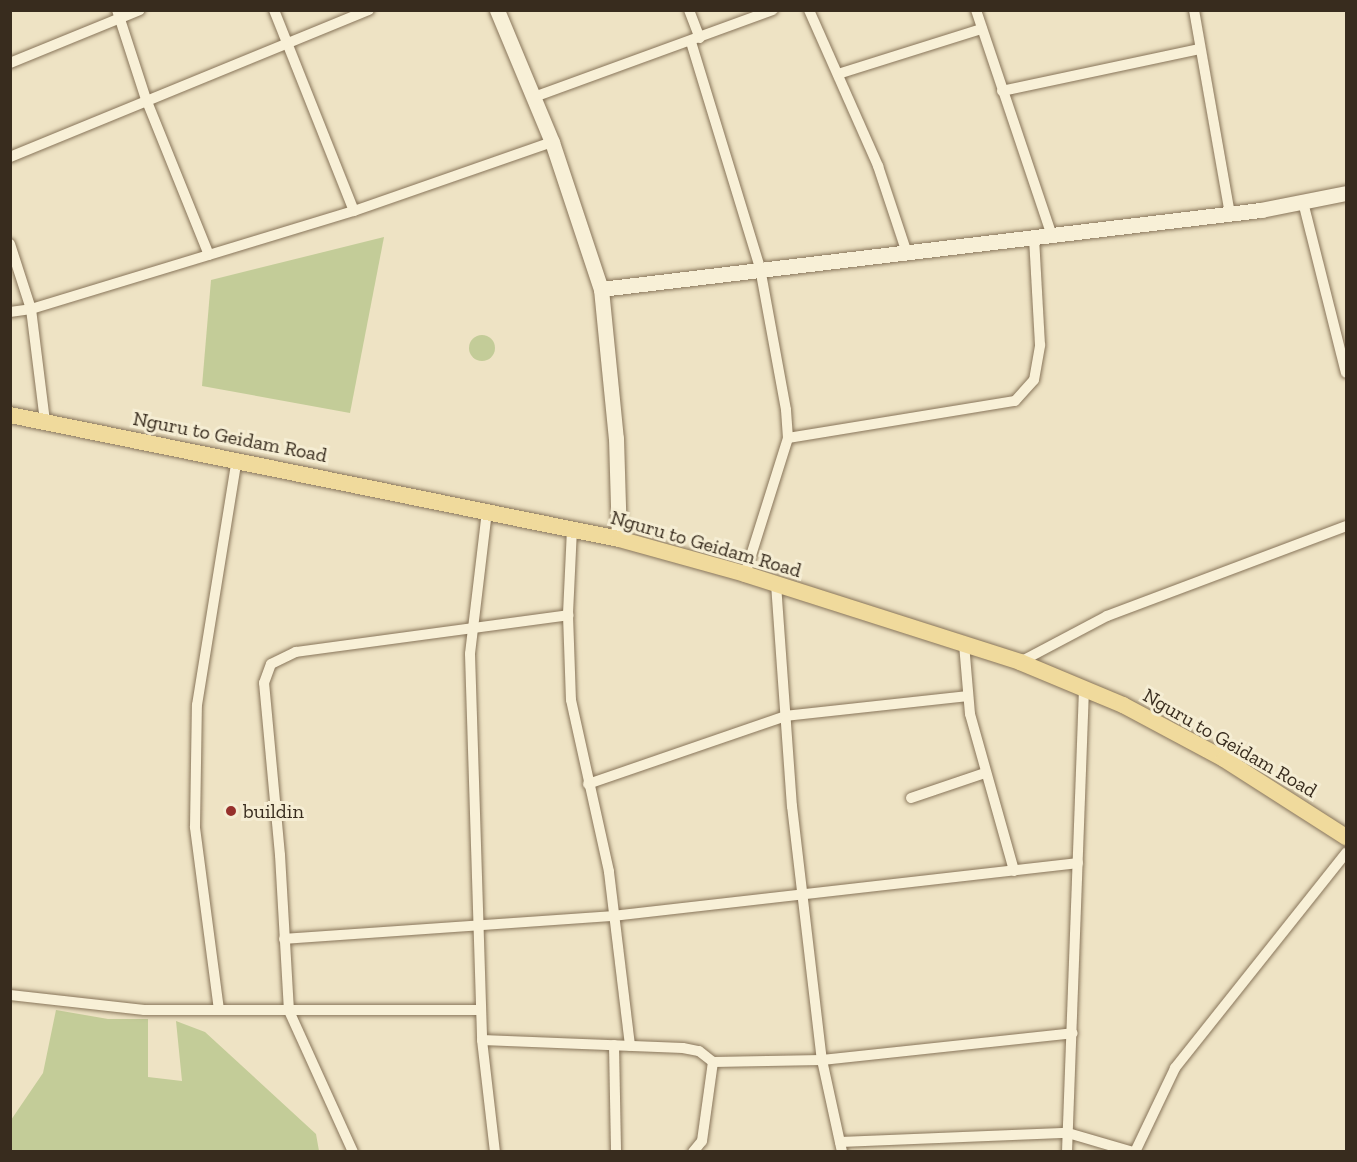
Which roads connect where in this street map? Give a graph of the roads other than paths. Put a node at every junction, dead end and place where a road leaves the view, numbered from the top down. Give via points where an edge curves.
1 (140, 10) edge
2 (274, 10) edge
3 (369, 10) edge
4 (497, 10) edge
5 (690, 10) edge
6 (773, 10) edge
7 (809, 10) edge
8 (976, 10) edge
9 (1194, 10) edge
10 (118, 15) edge
11 (982, 29) junction
12 (695, 40) junction
13 (287, 45) junction
14 (1200, 49) junction
15 (10, 63) edge
16 (838, 74) junction
17 (1002, 91) junction
18 (534, 97) junction
19 (146, 99) junction
20 (552, 142) junction
21 (10, 157) edge
22 (1347, 194) edge
23 (1303, 202) junction
24 (354, 211) junction
25 (1230, 214) junction
26 (1052, 236) junction
27 (1034, 238) junction
28 (10, 244) edge
29 (907, 254) junction
30 (209, 255) junction
31 (760, 268) junction
32 (602, 289) junction
33 (31, 309) junction
34 (10, 312) edge
35 (1347, 373) edge
36 (10, 415) edge
37 (45, 421) junction
38 (788, 438) junction
39 (237, 459) junction
40 (487, 511) junction
41 (1347, 526) edge
42 (572, 529) junction
43 (619, 539) junction
44 (745, 574) junction
45 (776, 584) junction
46 (568, 615) junction
47 (473, 629) junction
48 (964, 644) junction
49 (1020, 662) junction
50 (1084, 689) junction
51 (968, 696) junction
52 (785, 716) junction
53 (985, 773) junction
54 (588, 784) junction
55 (911, 798) dead end
56 (1347, 837) edge
57 (1347, 853) edge
58 (1078, 863) junction
59 (1014, 871) junction
60 (802, 896) junction
61 (614, 916) junction
62 (477, 926) junction
63 (284, 939) junction
64 (10, 994) edge
65 (219, 1010) junction
66 (480, 1010) junction
67 (289, 1011) junction
68 (1073, 1033) junction
69 (482, 1040) junction
70 (614, 1045) junction
71 (630, 1046) junction
72 (822, 1060) junction
73 (713, 1062) junction
74 (1068, 1133) junction
75 (841, 1147) edge
76 (353, 1152) edge
77 (495, 1152) edge
78 (616, 1152) edge
79 (693, 1152) edge
80 (1067, 1152) edge
81 (1134, 1152) edge

1 - 10 street
2 - 13 street
3 - 13 street
4 - 18 street
5 - 12 street
6 - 12 street
7 - 16 street
8 - 11 street
9 - 14 street
10 - 15 street
10 - 19 street
11 - 16 street
11 - 17 street
12 - 18 street
12 - 31 street
13 - 19 street
13 - 24 street
14 - 17 street
14 - 25 street
16 - 29 street via 878,165
17 - 26 street
18 - 20 street
19 - 21 street
19 - 30 street
20 - 24 street
20 - 32 street
22 - 23 street
23 - 25 street
23 - 35 street
24 - 30 street
25 - 26 street
26 - 27 street
27 - 29 street
27 - 38 street via 1040,345 1034,380 1015,401
28 - 33 street
29 - 31 street
30 - 33 street
31 - 32 street
31 - 38 street
32 - 43 street via 616,438
33 - 34 street
33 - 37 street
36 - 37 main road, Nguru to Geidam Road
37 - 39 main road, Nguru to Geidam Road
38 - 44 street
39 - 40 main road, Nguru to Geidam Road
39 - 65 street via 197,705 195,827
40 - 42 main road, Nguru to Geidam Road
40 - 47 street
41 - 49 street via 1107,616
42 - 43 main road, Nguru to Geidam Road
42 - 46 street
43 - 44 main road, Nguru to Geidam Road
44 - 45 main road, Nguru to Geidam Road
45 - 48 main road, Nguru to Geidam Road
45 - 52 street
46 - 47 street
46 - 54 street via 571,700
47 - 62 street via 470,654
47 - 63 street via 296,652 271,664 264,683
48 - 49 main road, Nguru to Geidam Road
48 - 51 street
49 - 50 main road, Nguru to Geidam Road
50 - 56 main road, Nguru to Geidam Road via 1224,759
50 - 58 street
51 - 52 street
51 - 53 street
52 - 54 street
52 - 60 street
53 - 55 street
53 - 59 street
54 - 61 street via 609,872
57 - 81 street via 1175,1068
58 - 59 street
58 - 68 street
59 - 60 street
60 - 61 street
60 - 72 street
61 - 62 street
61 - 71 street
62 - 63 street
62 - 66 street
63 - 67 street
64 - 65 street via 144,1010
65 - 67 street
66 - 67 street
66 - 69 street
67 - 76 street
68 - 72 street
68 - 74 street
69 - 70 street
69 - 77 street
70 - 71 street
70 - 78 street
71 - 73 street via 699,1051
72 - 73 street
72 - 75 street
73 - 79 street via 702,1141
74 - 75 street
74 - 80 street
74 - 81 street

